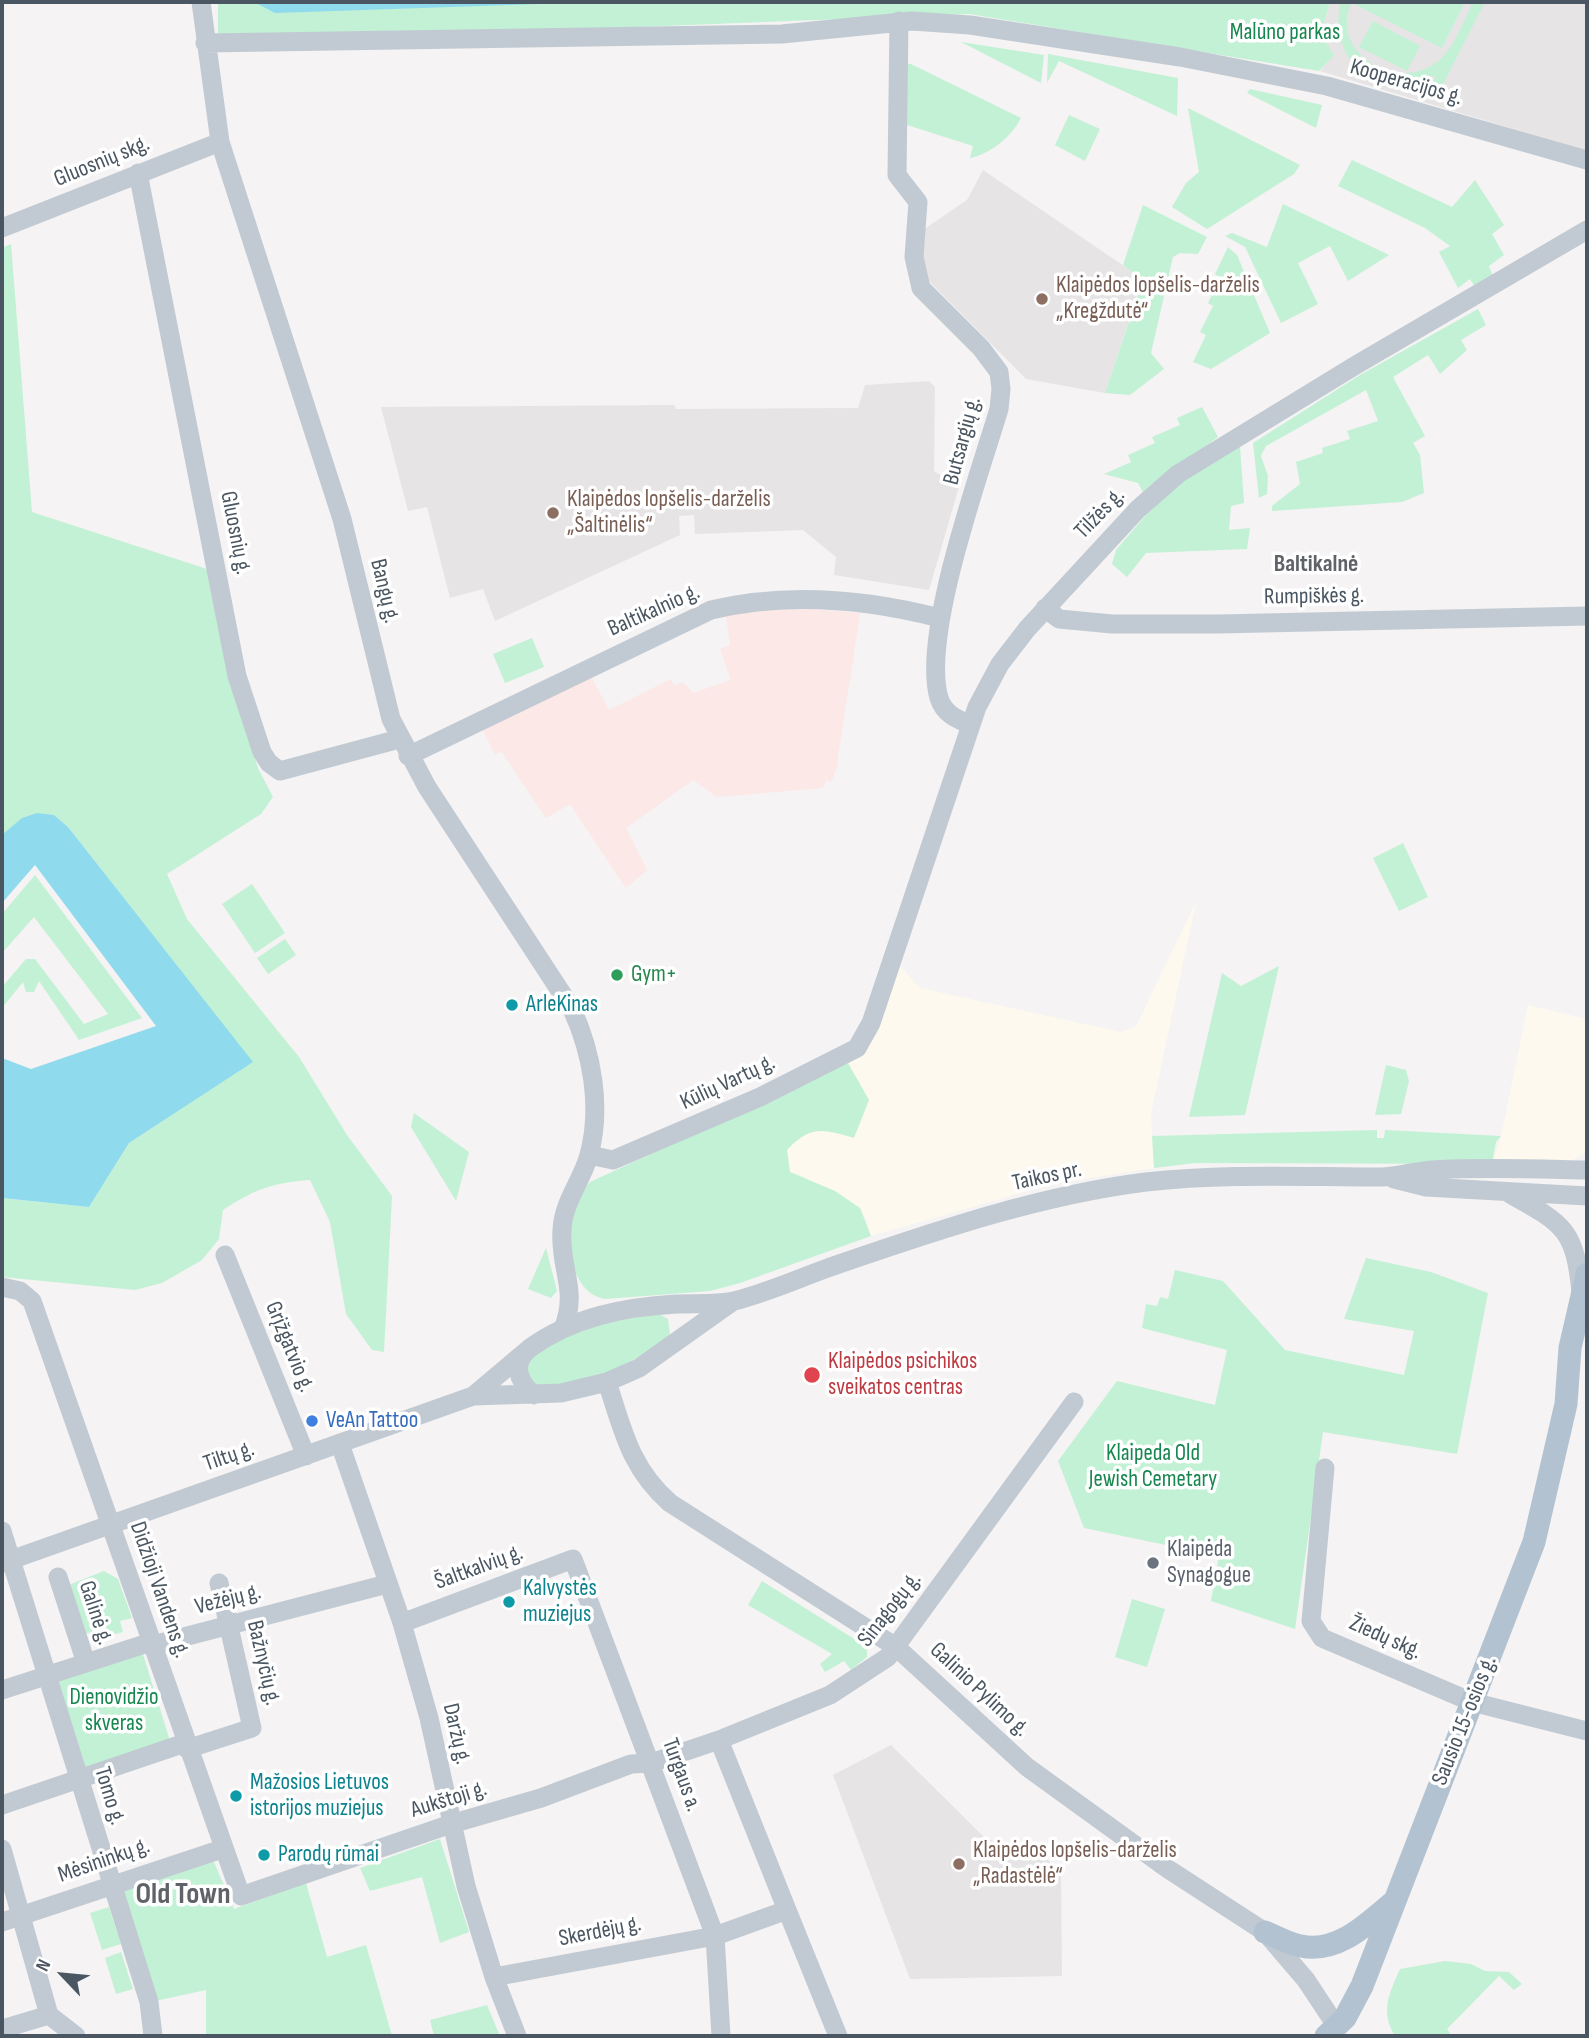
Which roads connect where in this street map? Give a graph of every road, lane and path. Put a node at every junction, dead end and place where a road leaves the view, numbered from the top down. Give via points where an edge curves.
1 (201, 2) edge
2 (900, 21) junction
3 (205, 43) junction
4 (220, 142) junction
5 (1587, 160) edge
6 (138, 173) junction
7 (2, 229) edge
8 (1587, 230) edge
9 (1045, 608) junction
10 (1587, 616) edge
11 (940, 618) junction
12 (971, 724) junction
13 (404, 747) junction
14 (871, 1023) joint
15 (589, 1155) junction
16 (1587, 1170) edge
17 (1385, 1177) junction
18 (1506, 1192) junction
19 (1587, 1196) edge
20 (225, 1255) dead end
21 (567, 1273) junction
22 (1587, 1274) edge
23 (2, 1287) edge
24 (1581, 1300) junction
25 (732, 1302) junction
26 (658, 1305) junction
27 (608, 1312) junction
28 (563, 1329) junction
29 (672, 1344) junction
30 (528, 1350) junction
31 (1587, 1357) edge
32 (607, 1382) junction
33 (534, 1395) junction
34 (473, 1396) junction
35 (1074, 1402) dead end
36 (1566, 1405) junction
37 (340, 1444) junction
38 (306, 1457) junction
39 (1325, 1468) dead end
40 (111, 1525) junction
41 (2, 1531) edge
42 (573, 1559) joint
43 (6, 1562) edge
44 (58, 1577) dead end
45 (219, 1583) dead end
46 (387, 1584) junction
47 (402, 1623) junction
48 (229, 1625) junction
49 (153, 1645) junction
50 (896, 1647) junction
51 (86, 1663) junction
52 (47, 1675) junction
53 (2, 1690) edge
54 (1472, 1702) junction
55 (1587, 1731) edge
56 (719, 1740) junction
57 (186, 1746) junction
58 (641, 1764) junction
59 (78, 1779) junction
60 (2, 1805) edge
61 (451, 1824) junction
62 (2, 1849) edge
63 (222, 1849) junction
64 (111, 1883) junction
65 (241, 1896) joint
66 (1392, 1903) junction
67 (787, 1910) junction
68 (22, 1915) junction
69 (2, 1922) edge
70 (1265, 1933) junction
71 (715, 1936) junction
72 (494, 1977) junction
73 (2, 2029) edge
74 (60, 2029) edge
75 (1337, 2033) edge
76 (153, 2036) edge
77 (517, 2036) edge
78 (721, 2036) edge
79 (838, 2036) edge

1 - 3 street, Bangų g.
2 - 3 street, Kooperacijos g. via 782,34
2 - 5 street, Kooperacijos g. via 970,25 1289,78
2 - 11 street, Butsargių g. via 897,175 918,202 914,257 921,288 981,348 999,372 1001,389
3 - 4 street, Bangų g.
4 - 6 street, Gluosnių skg.
4 - 13 street, Bangų g. via 342,519 383,690
6 - 7 street, Gluosnių skg.
6 - 13 street, Gluosnių g. via 237,676 262,752 281,771
8 - 9 street, Tilžės g. via 1178,474 1138,509
9 - 10 street, Rumpiškės g. via 1059,619 1112,624
9 - 12 street, Tilžės g. via 1000,664
11 - 12 street, Butsargių g. via 936,657 939,700 947,713
11 - 13 street, Baltikalnio g. via 825,599 711,610
12 - 14 street, Tilžės g.
13 - 15 street, Bangų g. via 572,1009 588,1047 592,1073
14 - 15 street, Kūlių Vartų g. via 857,1048 760,1097 613,1160
15 - 21 street via 562,1227
16 - 17 street, Taikos pr. via 1431,1170
17 - 18 street, Taikos pr. via 1426,1187
17 - 25 street, Taikos pr. via 1278,1175 1127,1185 933,1231
18 - 19 street, Taikos pr.
18 - 24 street via 1556,1221 1566,1232 1578,1267
20 - 38 street, Grįžgatvio g.
21 - 27 street via 582,1294
21 - 28 street via 572,1298
22 - 24 main road, Sausio 15-osios g.
23 - 40 street, Didžioji Vandens g. via 20,1291 32,1301
24 - 36 main road, Sausio 15-osios g. via 1570,1348
25 - 26 street, Taikos pr.
25 - 29 street, Taikos pr.
26 - 27 street, Taikos pr.
26 - 29 street via 678,1319
27 - 28 street, Tiltų g.
28 - 30 street, Tiltų g.
29 - 32 street, Taikos pr. via 639,1368
30 - 33 street via 518,1376
30 - 34 street, Tiltų g.
31 - 36 main road, Sausio 15-osios g.
32 - 33 street, Tiltų g. via 583,1390
32 - 50 street, Galinio Pylimo g. via 639,1470 653,1488
33 - 34 street, Tiltų g.
34 - 37 street, Tiltų g.
35 - 50 street, Sinagogų g.
36 - 54 main road, Sausio 15-osios g. via 1534,1542
37 - 38 street, Tiltų g.
37 - 46 street, Daržų g.
38 - 40 street, Tiltų g.
39 - 54 street, Žiedų skg. via 1311,1621 1322,1637
40 - 43 street, Tiltų g.
40 - 49 street, Didžioji Vandens g.
41 - 43 street, Tomo g.
42 - 47 street, Šaltkalvių g.
42 - 58 street, Turgaus a.
43 - 52 street, Tomo g.
44 - 51 street, Galinė g.
45 - 48 street, Bažnyčių g.
46 - 47 street, Daržų g.
46 - 48 street, Vežėjų g.
47 - 61 street, Daržų g. via 429,1718
48 - 49 street, Vežėjų g.
48 - 57 street, Bažnyčių g. via 252,1728
49 - 51 street, Vežėjų g.
49 - 57 street, Didžioji Vandens g.
50 - 56 street, Sinagogų g. via 880,1665 830,1695
50 - 70 street, Galinio Pylimo g. via 1034,1773
51 - 52 street, Vežėjų g.
52 - 53 street, Vežėjų g.
52 - 59 street, Tomo g.
54 - 55 street, Žiedų skg.
54 - 66 main road, Sausio 15-osios g.
56 - 58 street, Sinagogų g.
56 - 67 street
57 - 59 street, Bažnyčių g.
57 - 63 street, Didžioji Vandens g.
58 - 61 street, Aukštoji g.
58 - 71 street, Turgaus a.
59 - 60 street, Bažnyčių g.
59 - 64 street, Tomo g.
61 - 65 street, Aukštoji g.
61 - 72 street, Daržų g.
62 - 68 street
63 - 64 street, Mėsininkų g.
63 - 65 street, Didžioji Vandens g.
64 - 68 street, Mėsininkų g.
64 - 76 street, Tomo g. via 149,2002
66 - 70 main road via 1350,1936 1320,1947 1301,1946
66 - 75 main road, Sausio 15-osios g. via 1362,1986
67 - 71 street
67 - 79 street
68 - 69 street, Mėsininkų g.
68 - 74 street
70 - 75 street, Galinio Pylimo g. via 1306,1980
71 - 72 street, Skerdėjų g.
71 - 78 street, Turgaus a.
72 - 77 street, Daržų g.
73 - 74 street

